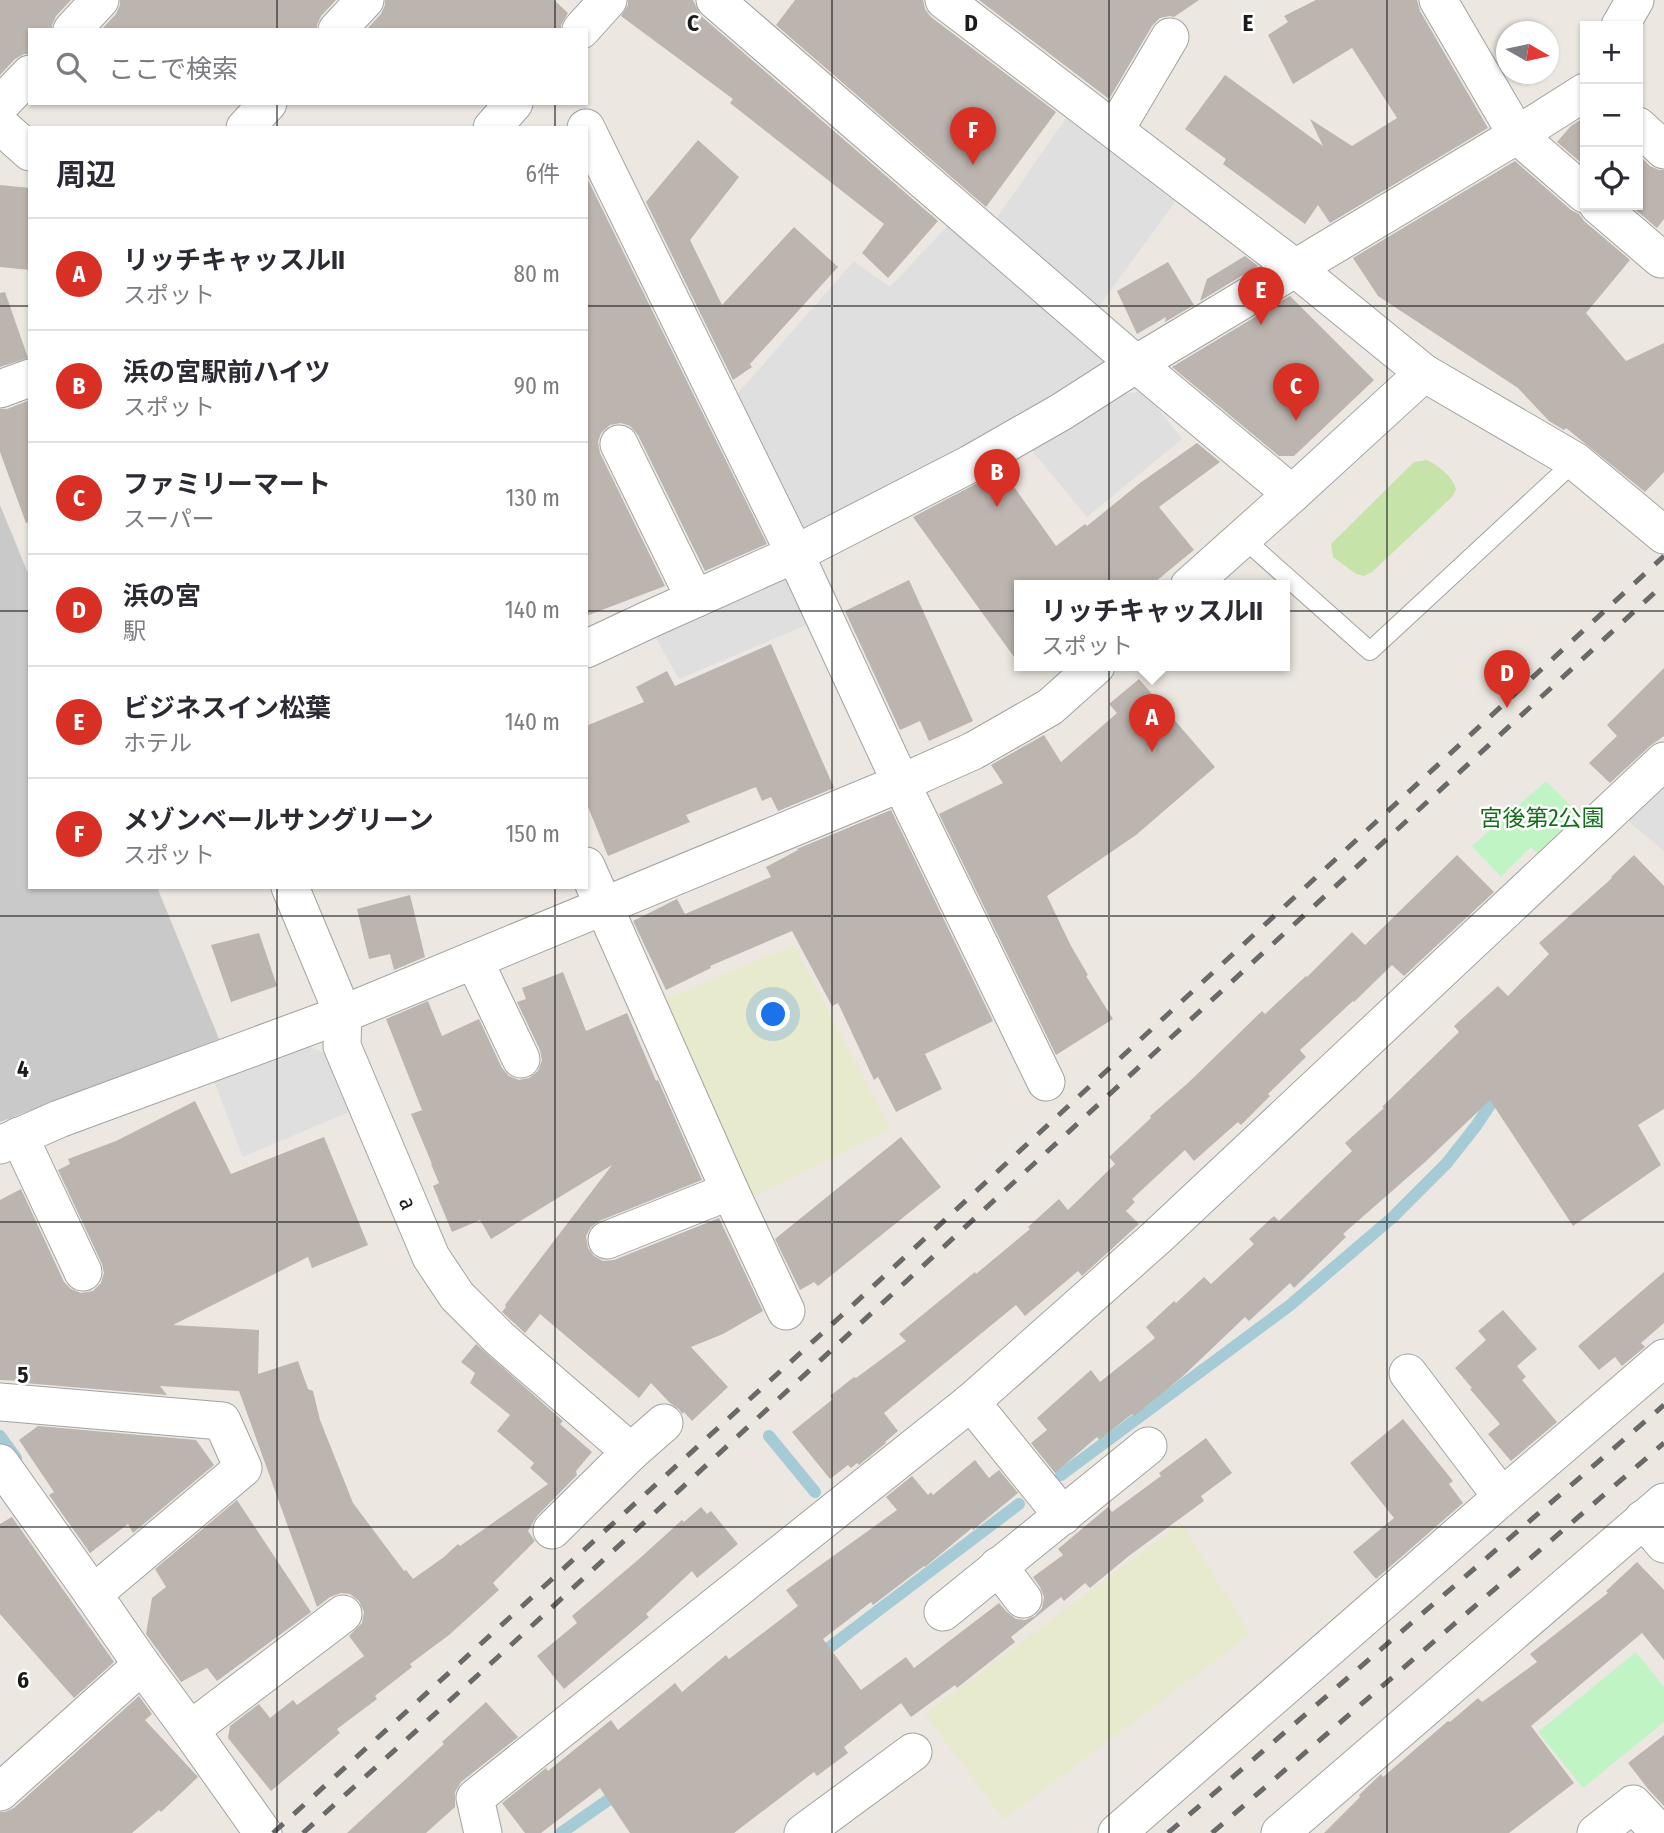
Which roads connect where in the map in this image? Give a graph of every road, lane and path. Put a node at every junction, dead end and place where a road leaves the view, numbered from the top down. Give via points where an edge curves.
1 (100, 0) edge
2 (365, 0) edge
3 (715, 0) edge
4 (944, 0) edge
5 (1438, 0) edge
6 (1635, 0) edge
7 (1623, 21) edge
8 (74, 28) edge
9 (339, 28) edge
10 (1170, 37) dead end
11 (28, 76) edge
12 (1580, 95) edge
13 (0, 105) edge
14 (266, 105) edge
15 (512, 105) edge
16 (575, 105) edge
17 (0, 125) edge
18 (247, 126) edge
19 (494, 126) edge
20 (585, 126) edge
21 (1115, 130) junction
22 (1643, 131) edge
23 (588, 132) edge
24 (1517, 135) junction
25 (28, 150) edge
26 (1664, 150) edge
27 (1580, 190) edge
28 (1604, 210) edge
29 (1661, 259) dead end
30 (1295, 268) junction
31 (1136, 364) junction
32 (1424, 373) junction
33 (28, 379) edge
34 (0, 389) edge
35 (619, 444) dead end
36 (1575, 461) junction
37 (1292, 494) junction
38 (1664, 535) edge
39 (1243, 538) junction
40 (795, 554) junction
41 (1196, 580) edge
42 (695, 599) junction
43 (588, 648) edge
44 (1090, 671) edge
45 (1664, 761) edge
46 (901, 783) junction
47 (588, 870) edge
48 (291, 889) edge
49 (604, 906) junction
50 (474, 960) junction
51 (343, 1014) junction
52 (521, 1059) dead end
53 (1046, 1082) dead end
54 (10, 1140) edge
55 (730, 1191) junction
56 (607, 1240) dead end
57 (83, 1272) dead end
58 (786, 1311) dead end
59 (1664, 1358) edge
60 (1408, 1373) dead end
61 (0, 1402) edge
62 (971, 1402) junction
63 (664, 1423) dead end
64 (1148, 1446) dead end
65 (631, 1452) junction
66 (0, 1463) edge
67 (1502, 1497) junction
68 (1063, 1516) junction
69 (1657, 1521) edge
70 (552, 1530) dead end
71 (998, 1566) junction
72 (93, 1594) junction
73 (1023, 1599) dead end
74 (943, 1612) dead end
75 (343, 1614) dead end
76 (142, 1665) junction
77 (190, 1730) junction
78 (913, 1752) dead end
79 (0, 1792) edge
80 (263, 1833) edge
81 (483, 1833) edge
82 (803, 1833) edge
83 (1117, 1833) edge
84 (1280, 1833) edge
85 (1596, 1833) edge
86 (1660, 1833) edge

1 - 8 street
2 - 9 street
3 - 31 street
4 - 21 street
5 - 24 street
6 - 7 street
10 - 21 street
11 - 13 street
12 - 24 street
14 - 18 street
15 - 19 street
16 - 20 street
17 - 25 street
21 - 30 street
22 - 26 street
23 - 40 street
24 - 27 street
24 - 30 street
28 - 29 street
30 - 31 street
30 - 32 street
31 - 37 street
31 - 40 street via 970,464
32 - 36 street
32 - 37 street
33 - 34 street
35 - 42 street
36 - 38 street
36 - 39 lane via 1370,651
37 - 39 street
39 - 41 street
40 - 42 street
40 - 46 street
42 - 43 street
44 - 46 street via 1050,707 973,751
45 - 62 street via 1157,1237
46 - 49 street
46 - 53 street
47 - 49 street
48 - 51 street, a
49 - 50 street
49 - 55 street
50 - 51 street
50 - 52 street
51 - 54 street
51 - 65 street, a via 342,1046 431,1257 457,1296 499,1338
54 - 57 street
55 - 56 street
55 - 58 street
59 - 67 street
60 - 67 street
61 - 72 street via 222,1420 243,1468
62 - 68 street
62 - 81 street via 475,1798
63 - 65 street
64 - 68 street
65 - 70 street
66 - 72 street
67 - 83 street
68 - 71 street
69 - 84 street
71 - 73 street
71 - 74 street
72 - 76 street
75 - 77 street
76 - 77 street
76 - 79 street
77 - 80 street
78 - 82 street
85 - 86 street via 1633,1804

